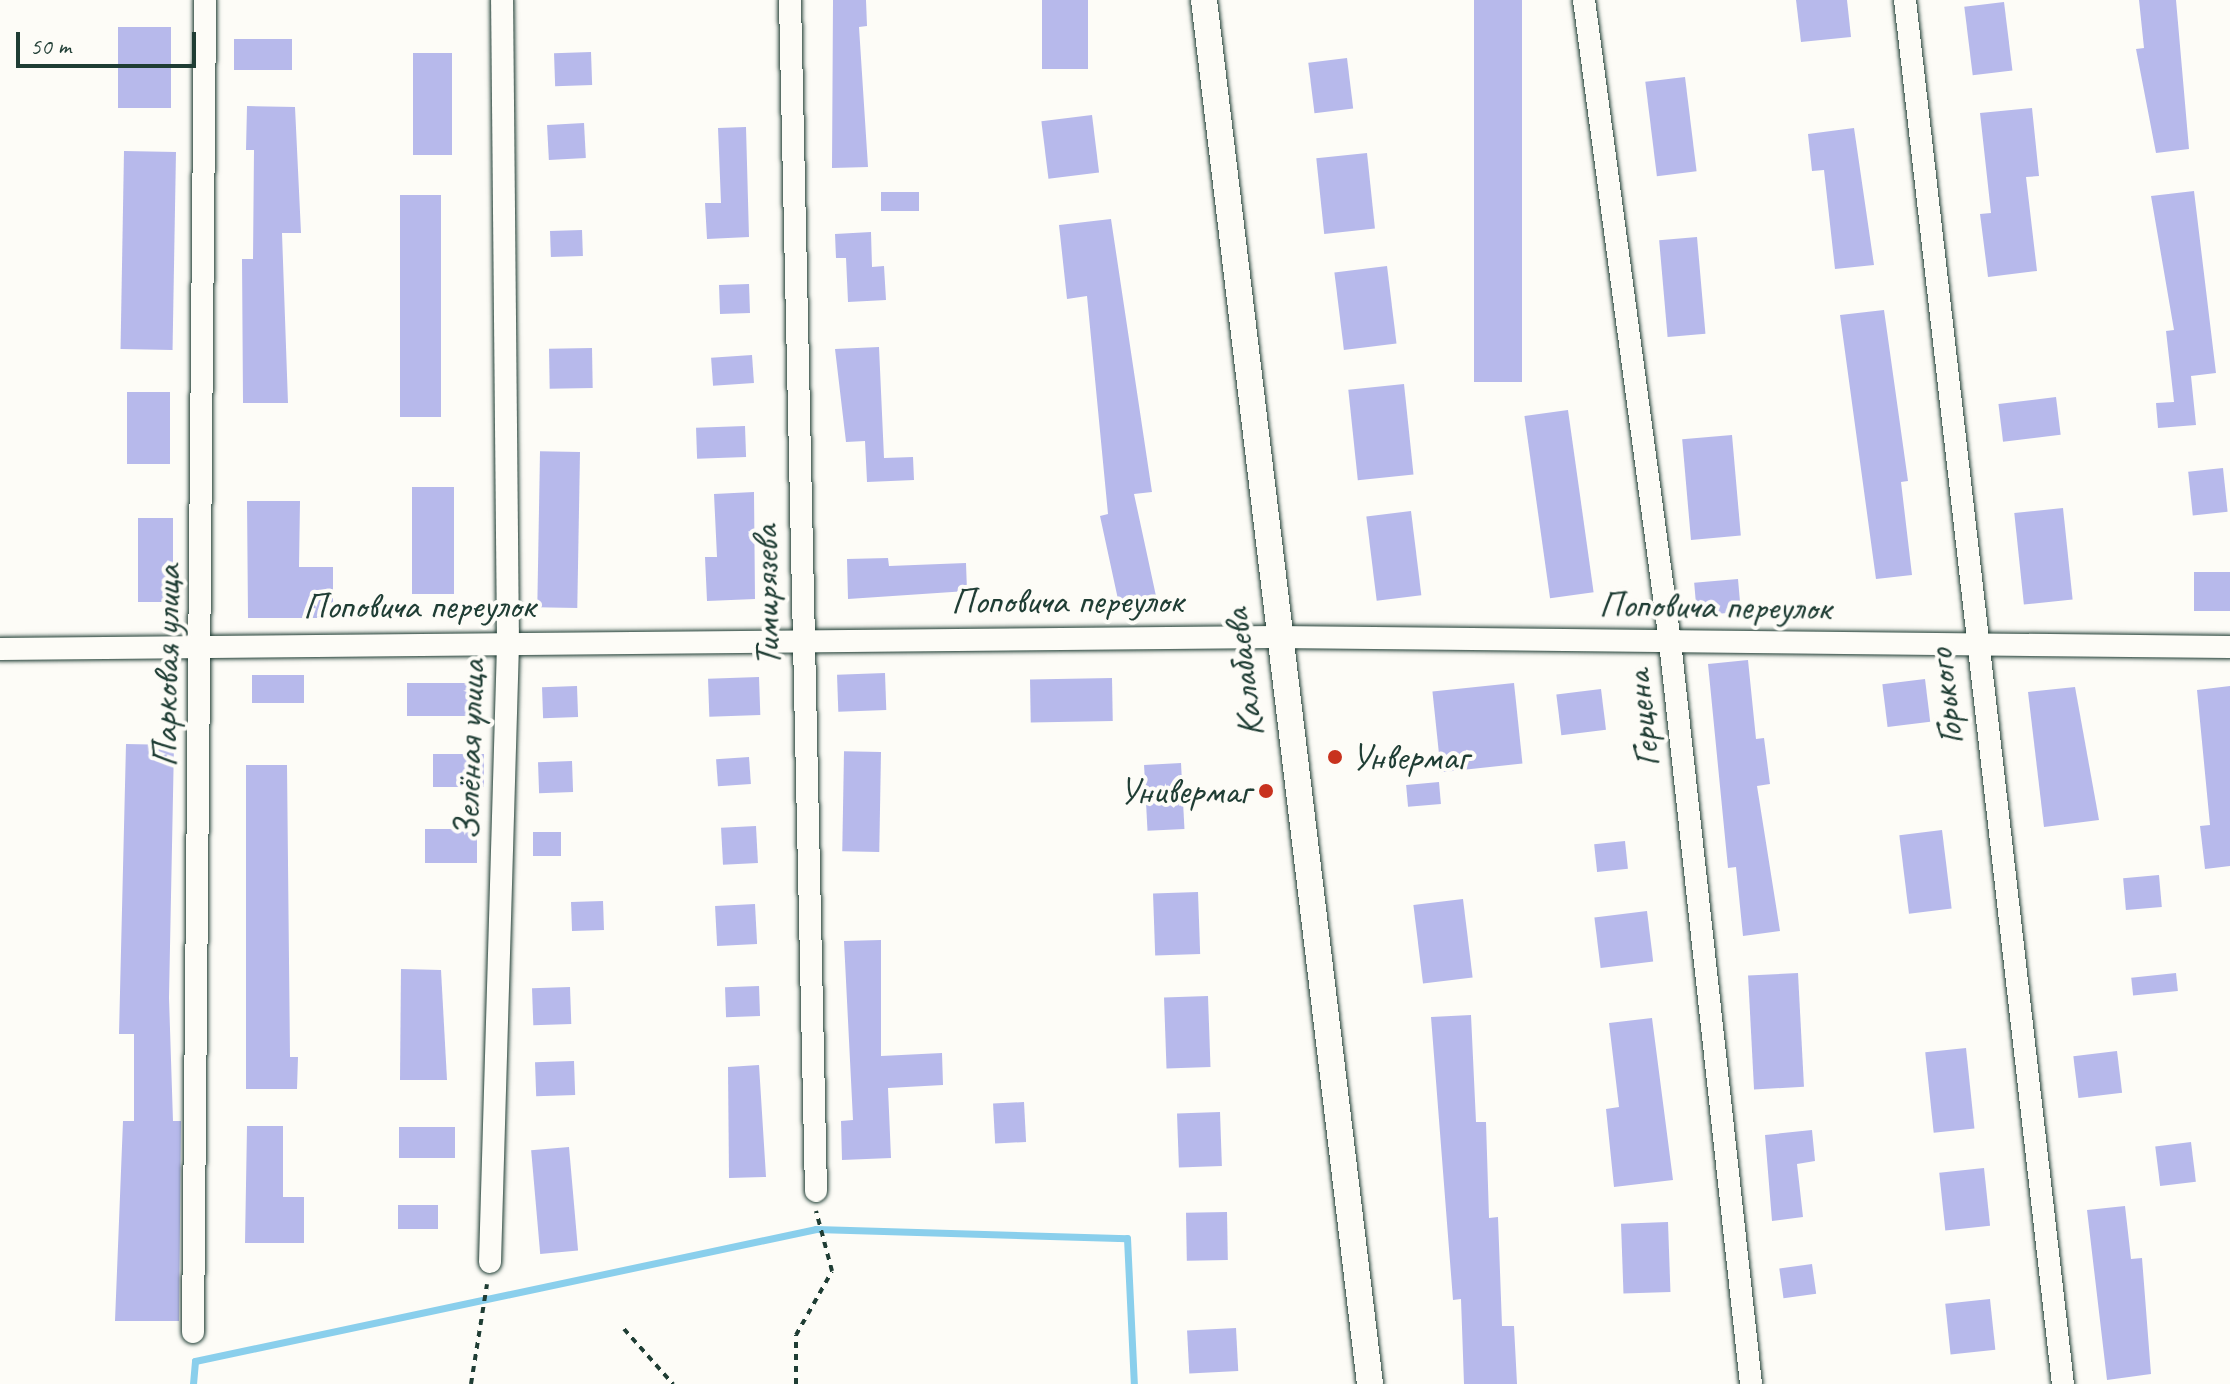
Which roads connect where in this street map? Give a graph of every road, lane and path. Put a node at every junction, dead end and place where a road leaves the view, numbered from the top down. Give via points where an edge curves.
1 (205, 0) edge
2 (502, 0) edge
3 (790, 0) edge
4 (1204, 0) edge
5 (1584, 0) edge
6 (1905, 0) edge
7 (1276, 637) junction
8 (803, 638) junction
9 (203, 642) junction
10 (1670, 642) junction
11 (508, 643) junction
12 (1974, 644) junction
13 (2230, 647) edge
14 (0, 649) edge
15 (816, 1191) joint
16 (490, 1262) joint
17 (624, 1329) dead end
18 (193, 1332) dead end
19 (471, 1384) edge
20 (673, 1384) edge
21 (796, 1384) edge
22 (1370, 1384) edge
23 (1751, 1384) edge
24 (2063, 1384) edge

1 - 9 street, Парковая улица
2 - 11 street, Зелёная улица
3 - 8 street, Тимирязева
4 - 7 street, Калабаева
5 - 10 street, Герцена
6 - 12 street, Горького
7 - 8 street, Поповича переулок
7 - 10 street, Поповича переулок
7 - 22 street, Калабаева
8 - 11 street, Поповича переулок
8 - 15 street, Тимирязева
9 - 11 street, Поповича переулок
9 - 14 street, Поповича переулок
9 - 18 street, Парковая улица
10 - 12 street, Поповича переулок
10 - 23 street, Герцена
11 - 16 street, Зелёная улица
12 - 13 street, Поповича переулок
12 - 24 street, Горького
15 - 21 path via 816,1229 832,1271 796,1335
16 - 19 path
17 - 20 path

